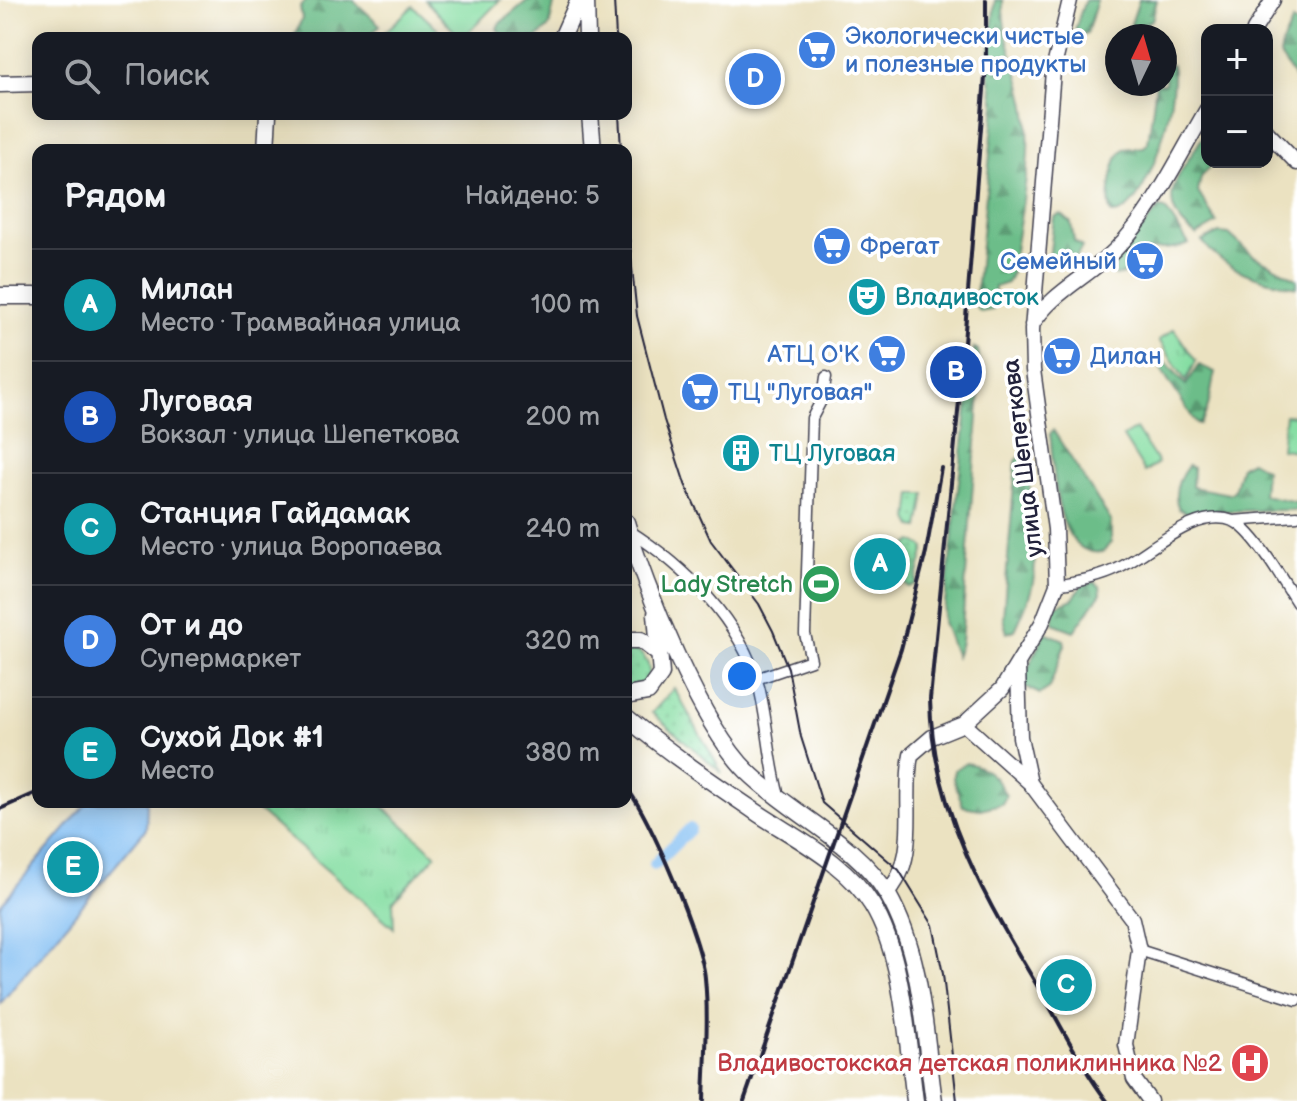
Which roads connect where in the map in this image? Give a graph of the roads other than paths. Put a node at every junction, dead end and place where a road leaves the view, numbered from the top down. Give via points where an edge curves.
1 (579, 0) edge
2 (586, 0) edge
3 (1070, 0) edge
4 (1273, 0) edge
5 (1258, 24) edge
6 (565, 32) edge
7 (587, 32) edge
8 (32, 83) edge
9 (0, 84) edge
10 (1201, 119) edge
11 (268, 120) edge
12 (581, 120) edge
13 (590, 120) edge
14 (1273, 138) edge
15 (266, 144) edge
16 (592, 144) edge
17 (1297, 163) edge
18 (1034, 278) junction
19 (1072, 287) junction
20 (0, 296) edge
21 (32, 296) edge
22 (1032, 325) junction
23 (826, 377) dead end
24 (1297, 516) edge
25 (1233, 521) junction
26 (632, 530) edge
27 (632, 540) edge
28 (1057, 585) junction
29 (1297, 603) edge
30 (655, 605) junction
31 (632, 640) edge
32 (657, 652) junction
33 (1018, 666) junction
34 (688, 675) junction
35 (756, 679) junction
36 (632, 696) edge
37 (632, 721) edge
38 (964, 724) junction
39 (1030, 783) junction
40 (781, 802) junction
41 (887, 893) junction
42 (1139, 950) junction
43 (1297, 1000) edge
44 (915, 1101) edge
45 (934, 1101) edge
46 (1150, 1101) edge

1 - 6 main road
2 - 7 main road
3 - 18 main road, улица Шепеткова via 1053,71
4 - 5 main road
8 - 9 main road
10 - 19 main road via 1141,219
11 - 15 main road
12 - 16 main road
13 - 16 main road
14 - 17 main road
18 - 19 main road via 1049,292
18 - 22 main road, улица Шепеткова
19 - 22 main road via 1050,301
20 - 21 main road
22 - 28 main road, улица Шепеткова
23 - 35 street via 812,418 805,634 811,660
24 - 25 street
25 - 28 street via 1210,520 1178,530 1117,569
25 - 29 street via 1256,543
26 - 35 street via 699,586 745,653
27 - 30 main road
28 - 33 main road, улица Шепеткова
30 - 32 main road
30 - 34 main road
31 - 32 main road
32 - 34 main road
32 - 36 main road via 658,681
33 - 38 main road, улица Шепеткова
33 - 39 main road via 1020,737
34 - 40 main road via 729,749
35 - 40 street
37 - 44 main road via 680,761 847,873 873,906 898,981
38 - 39 main road
38 - 41 main road, улица Шепеткова via 932,737 911,755 906,862
39 - 42 main road via 1132,919
40 - 41 main road via 853,851
41 - 45 main road via 905,929 916,975
42 - 43 street
42 - 46 main road via 1126,1045 1134,1079

